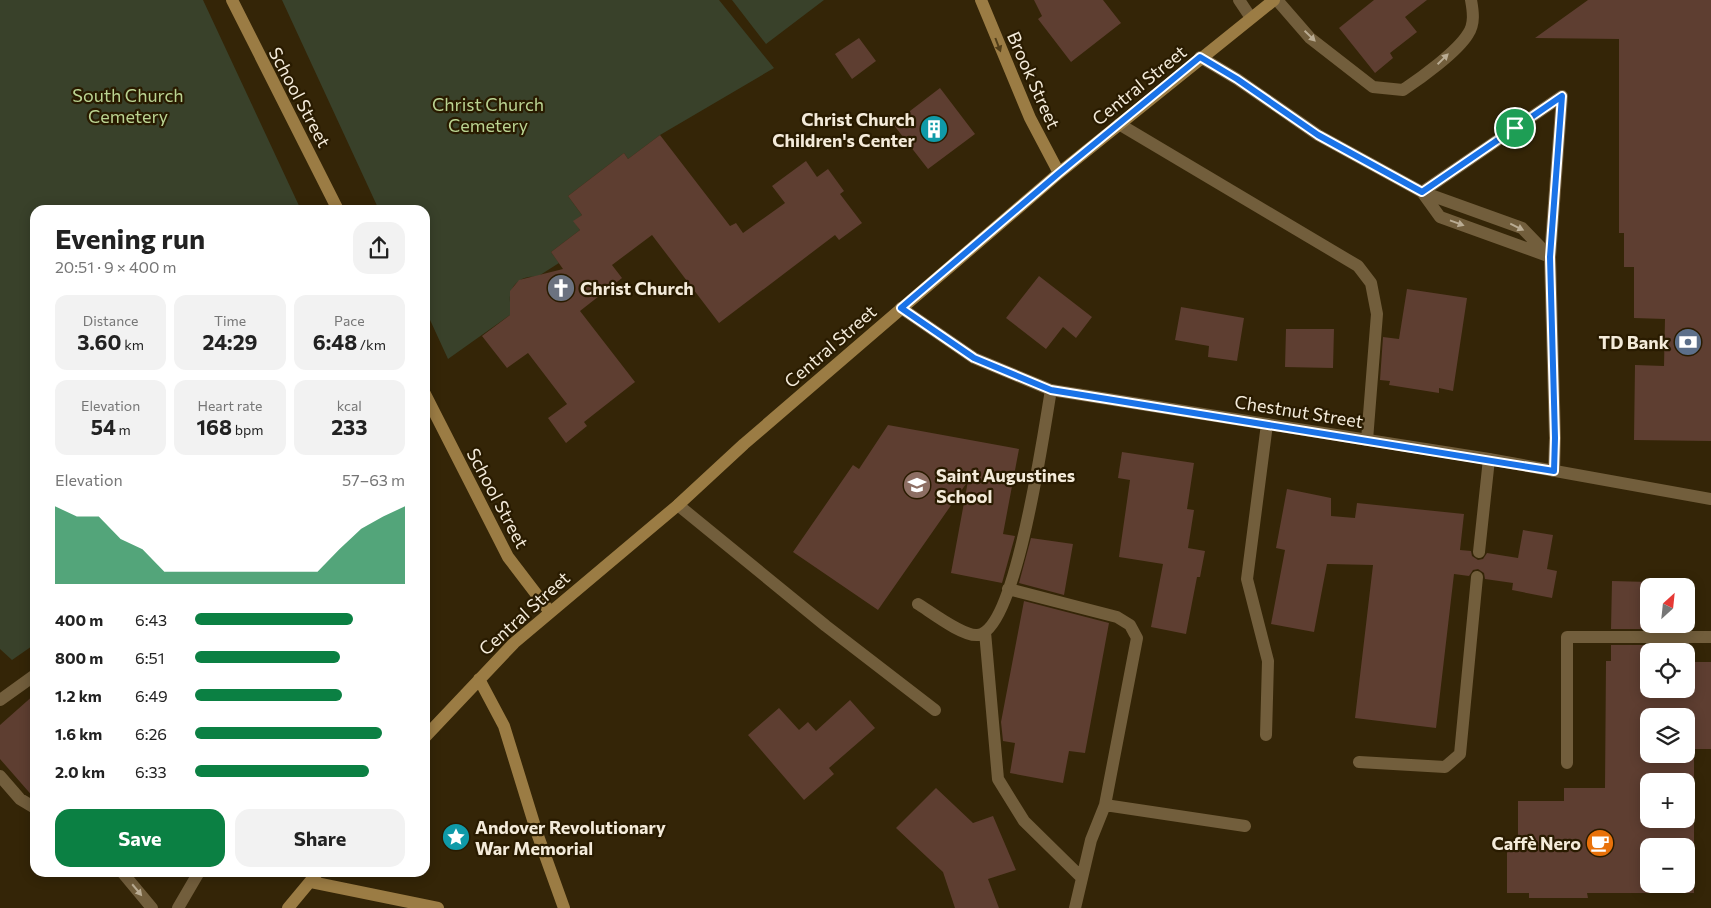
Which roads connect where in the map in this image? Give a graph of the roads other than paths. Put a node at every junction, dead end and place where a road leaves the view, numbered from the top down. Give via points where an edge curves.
1 (232, 0) edge
2 (981, 0) edge
3 (1239, 0) edge
4 (1275, 0) edge
5 (1472, 0) edge
6 (1251, 18) junction
7 (1200, 57) junction
8 (1119, 124) junction
9 (1059, 173) junction
10 (1422, 192) junction
11 (335, 205) edge
12 (1550, 257) junction
13 (901, 308) junction
14 (1051, 390) junction
15 (430, 404) edge
16 (1267, 424) junction
17 (1367, 440) junction
18 (1489, 459) junction
19 (1554, 471) junction
20 (1711, 499) edge
21 (678, 505) junction
22 (1479, 552) dead end
23 (1477, 577) dead end
24 (1008, 589) junction
25 (918, 604) dead end
26 (550, 612) junction
27 (985, 632) junction
28 (1711, 637) edge
29 (30, 679) edge
30 (479, 679) junction
31 (0, 700) edge
32 (935, 710) dead end
33 (430, 732) edge
34 (1266, 735) dead end
35 (1359, 762) dead end
36 (1567, 764) dead end
37 (0, 776) edge
38 (30, 805) edge
39 (1105, 805) junction
40 (1246, 826) dead end
41 (126, 877) edge
42 (196, 877) edge
43 (315, 877) edge
44 (1082, 878) junction
45 (152, 908) edge
46 (178, 908) edge
47 (288, 908) edge
48 (438, 908) edge
49 (564, 908) edge
50 (1075, 908) edge

1 - 11 main road, School Street
2 -> 9 main road, Brook Street via 1030,118
3 - 6 street
4 -> 5 street via 1310,38 1373,86 1404,90 1430,71 1469,34 1473,18
4 - 6 main road, Central Street
6 - 7 main road, Central Street
7 - 8 main road, Central Street
7 - 10 street via 1318,135
8 - 9 main road, Central Street
8 - 17 street via 1358,266 1371,283 1377,314
9 - 13 main road, Central Street
10 -> 12 street via 1522,228
10 -> 12 street via 1440,217
10 - 12 street via 1562,96
12 - 19 street
13 - 14 street, Chestnut Street via 974,358
13 - 21 main road, Central Street
14 - 16 street, Chestnut Street
14 - 24 street via 1023,541
15 - 26 main road, School Street via 508,557
16 - 17 street, Chestnut Street
16 - 34 street via 1247,579 1268,662
17 - 18 street, Chestnut Street
18 - 19 street, Chestnut Street
18 - 22 street
19 - 20 street, Chestnut Street
21 - 26 main road, Central Street
21 - 32 street
23 - 35 street via 1460,754 1445,767
24 - 27 street via 995,621
24 - 39 street via 1117,617 1130,625 1137,638
25 - 27 street via 965,633 976,635
26 - 30 main road, Central Street
27 - 44 street via 998,779 1024,821
28 - 36 street via 1567,637
29 - 31 street
30 - 33 main road, Central Street
30 - 49 main road via 504,726
37 - 38 street
39 - 40 street
39 - 44 street via 1091,840
41 -> 45 street
42 - 46 street
43 - 47 main road
43 - 48 main road
44 - 50 street

